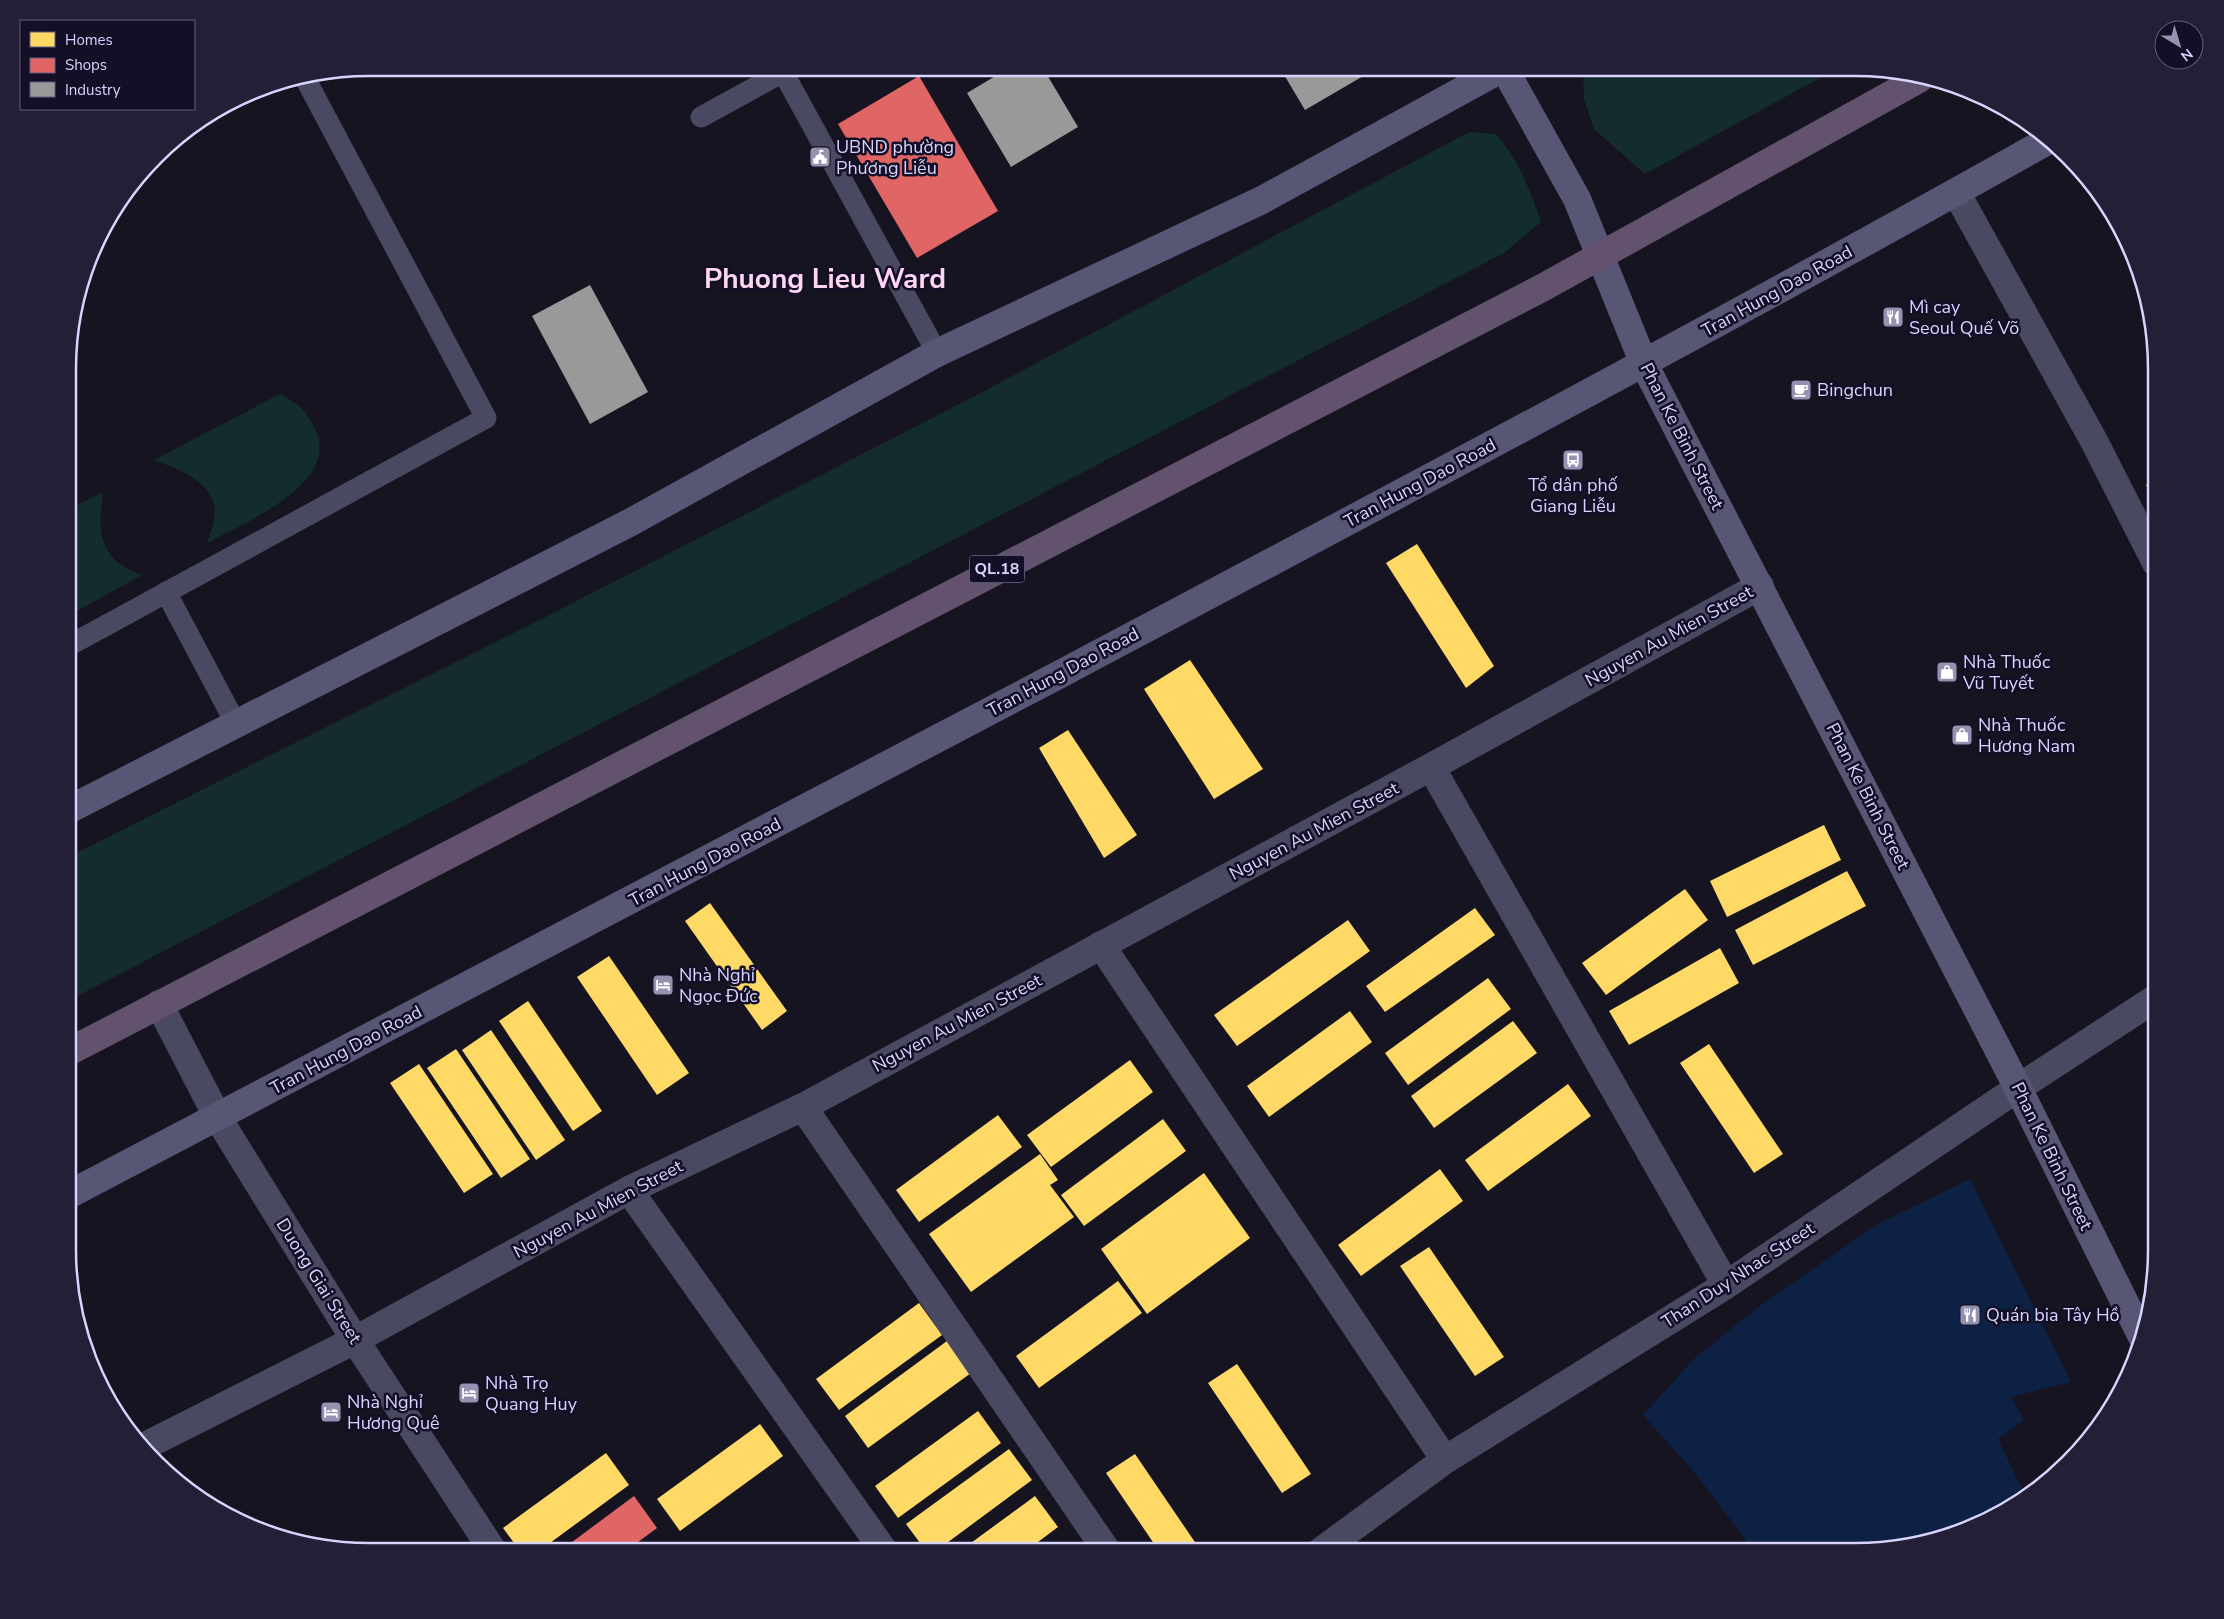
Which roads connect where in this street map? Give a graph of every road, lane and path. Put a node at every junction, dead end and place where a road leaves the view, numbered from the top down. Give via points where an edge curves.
1 (776, 76) edge
2 (790, 76) edge
3 (1488, 76) edge
4 (1508, 76) edge
5 (1913, 82) edge
6 (308, 83) edge
7 (701, 118) dead end
8 (2042, 144) edge
9 (1956, 192) junction
10 (1601, 254) junction
11 (937, 353) junction
12 (1644, 364) junction
13 (2148, 547) edge
14 (1760, 586) junction
15 (166, 592) junction
16 (76, 642) edge
17 (236, 724) junction
18 (1431, 767) junction
19 (76, 806) edge
20 (1101, 946) junction
21 (2148, 1003) edge
22 (159, 1004) junction
23 (76, 1048) edge
24 (2018, 1088) junction
25 (803, 1107) junction
26 (218, 1118) junction
27 (628, 1190) junction
28 (76, 1191) edge
29 (1726, 1285) junction
30 (2137, 1327) edge
31 (355, 1340) junction
32 (150, 1444) edge
33 (1445, 1460) junction
34 (488, 1543) edge
35 (878, 1543) edge
36 (1102, 1543) edge
37 (1332, 1543) edge

1 - 7 lane
2 - 11 lane
3 - 11 main road via 1262,200
4 - 10 main road, Phan Ke Binh Street via 1577,199
5 - 10 highway, QL.18
6 - 15 lane via 486,418
8 - 9 main road, Tran Hung Dao Road
9 - 12 main road, Tran Hung Dao Road
9 - 13 street via 2094,442
10 - 12 main road, Phan Ke Binh Street
10 - 22 highway, QL.18 via 1542,288
11 - 17 main road via 631,522
12 - 14 main road, Phan Ke Binh Street
12 - 26 main road, Tran Hung Dao Road
14 - 18 street, Nguyen Au Mien Street
14 - 24 main road, Phan Ke Binh Street
15 - 16 lane
15 - 17 lane
17 - 19 main road
18 - 20 street, Nguyen Au Mien Street
18 - 29 street
20 - 25 street, Nguyen Au Mien Street
20 - 33 street
21 - 24 street, Than Duy Nhac Street
22 - 23 highway, QL.18
22 - 26 street, Duong Giai Street
24 - 29 street, Than Duy Nhac Street
24 - 30 main road, Phan Ke Binh Street
25 - 27 street, Nguyen Au Mien Street
25 - 36 street
26 - 28 main road, Tran Hung Dao Road
26 - 31 street, Duong Giai Street
27 - 31 street, Nguyen Au Mien Street
27 - 35 street
29 - 33 street, Than Duy Nhac Street
31 - 32 street, Nguyen Au Mien Street
31 - 34 street, Duong Giai Street
33 - 37 street, Than Duy Nhac Street

